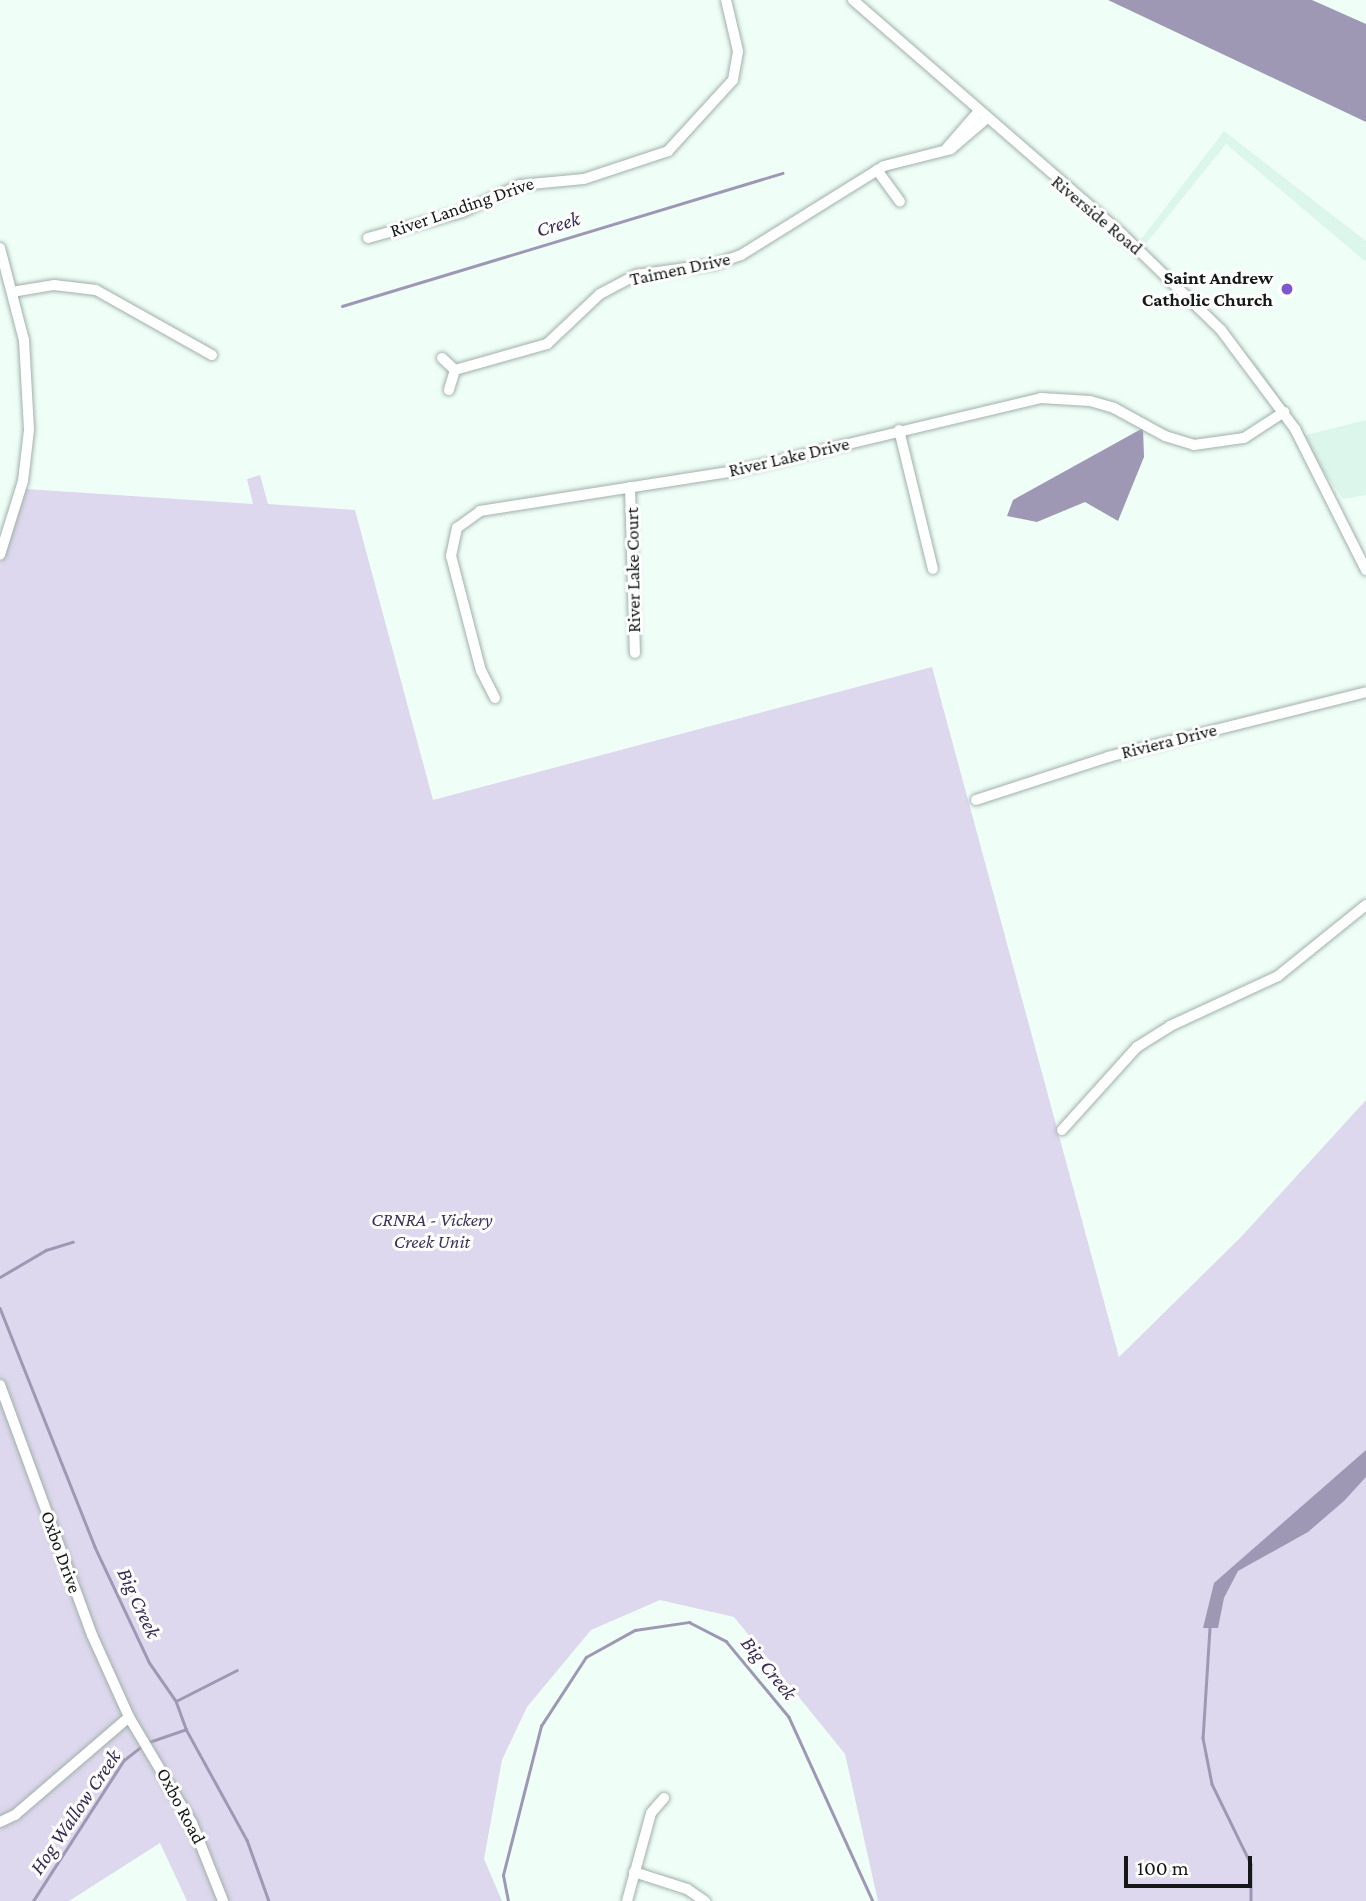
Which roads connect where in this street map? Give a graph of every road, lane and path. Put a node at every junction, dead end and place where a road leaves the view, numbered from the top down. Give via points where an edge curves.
1 (726, 0) edge
2 (853, 0) edge
3 (982, 116) junction
4 (877, 170) junction
5 (900, 202) dead end
6 (368, 238) dead end
7 (0, 248) edge
8 (12, 292) junction
9 (212, 355) dead end
10 (442, 358) dead end
11 (455, 370) junction
12 (449, 390) dead end
13 (1284, 412) junction
14 (899, 430) junction
15 (630, 487) junction
16 (0, 555) edge
17 (933, 569) dead end
18 (1366, 570) edge
19 (635, 653) dead end
20 (1366, 692) edge
21 (495, 698) dead end
22 (976, 800) dead end
23 (1366, 905) edge
24 (1062, 1130) dead end
25 (0, 1385) edge
26 (129, 1717) junction
27 (664, 1798) dead end
28 (0, 1822) edge
29 (634, 1872) junction
30 (223, 1901) edge
31 (627, 1901) edge
32 (705, 1901) edge

1 - 6 street, River Landing Drive via 738,51 733,80 668,150 584,179 520,185 462,212
2 - 3 street, Riverside Road
3 - 4 street, Taimen Drive via 946,149 896,160
3 - 13 street, Riverside Road via 1194,301
4 - 5 street
4 - 11 street, Taimen Drive via 741,255 630,278 600,294 547,344
7 - 8 street
8 - 9 street via 54,285 96,290
8 - 16 street via 24,340 30,430 23,481
10 - 11 street
11 - 12 street
13 - 14 street, River Lake Drive via 1244,438 1211,446 1179,442 1114,408 1064,397 1022,400
13 - 18 street, Riverside Road
14 - 15 street, River Lake Drive via 735,471
14 - 17 street
15 - 19 street, River Lake Court
15 - 21 street, River Lake Drive via 480,512 457,528 451,556 481,671
20 - 22 street, Riviera Drive via 1108,757
23 - 24 street via 1278,976 1170,1026 1137,1047
25 - 26 street, Oxbo Drive via 27,1448 64,1567
26 - 28 street via 15,1815
26 - 30 street, Oxbo Road via 192,1824
27 - 29 street via 651,1813
29 - 31 street
29 - 32 street via 687,1889

